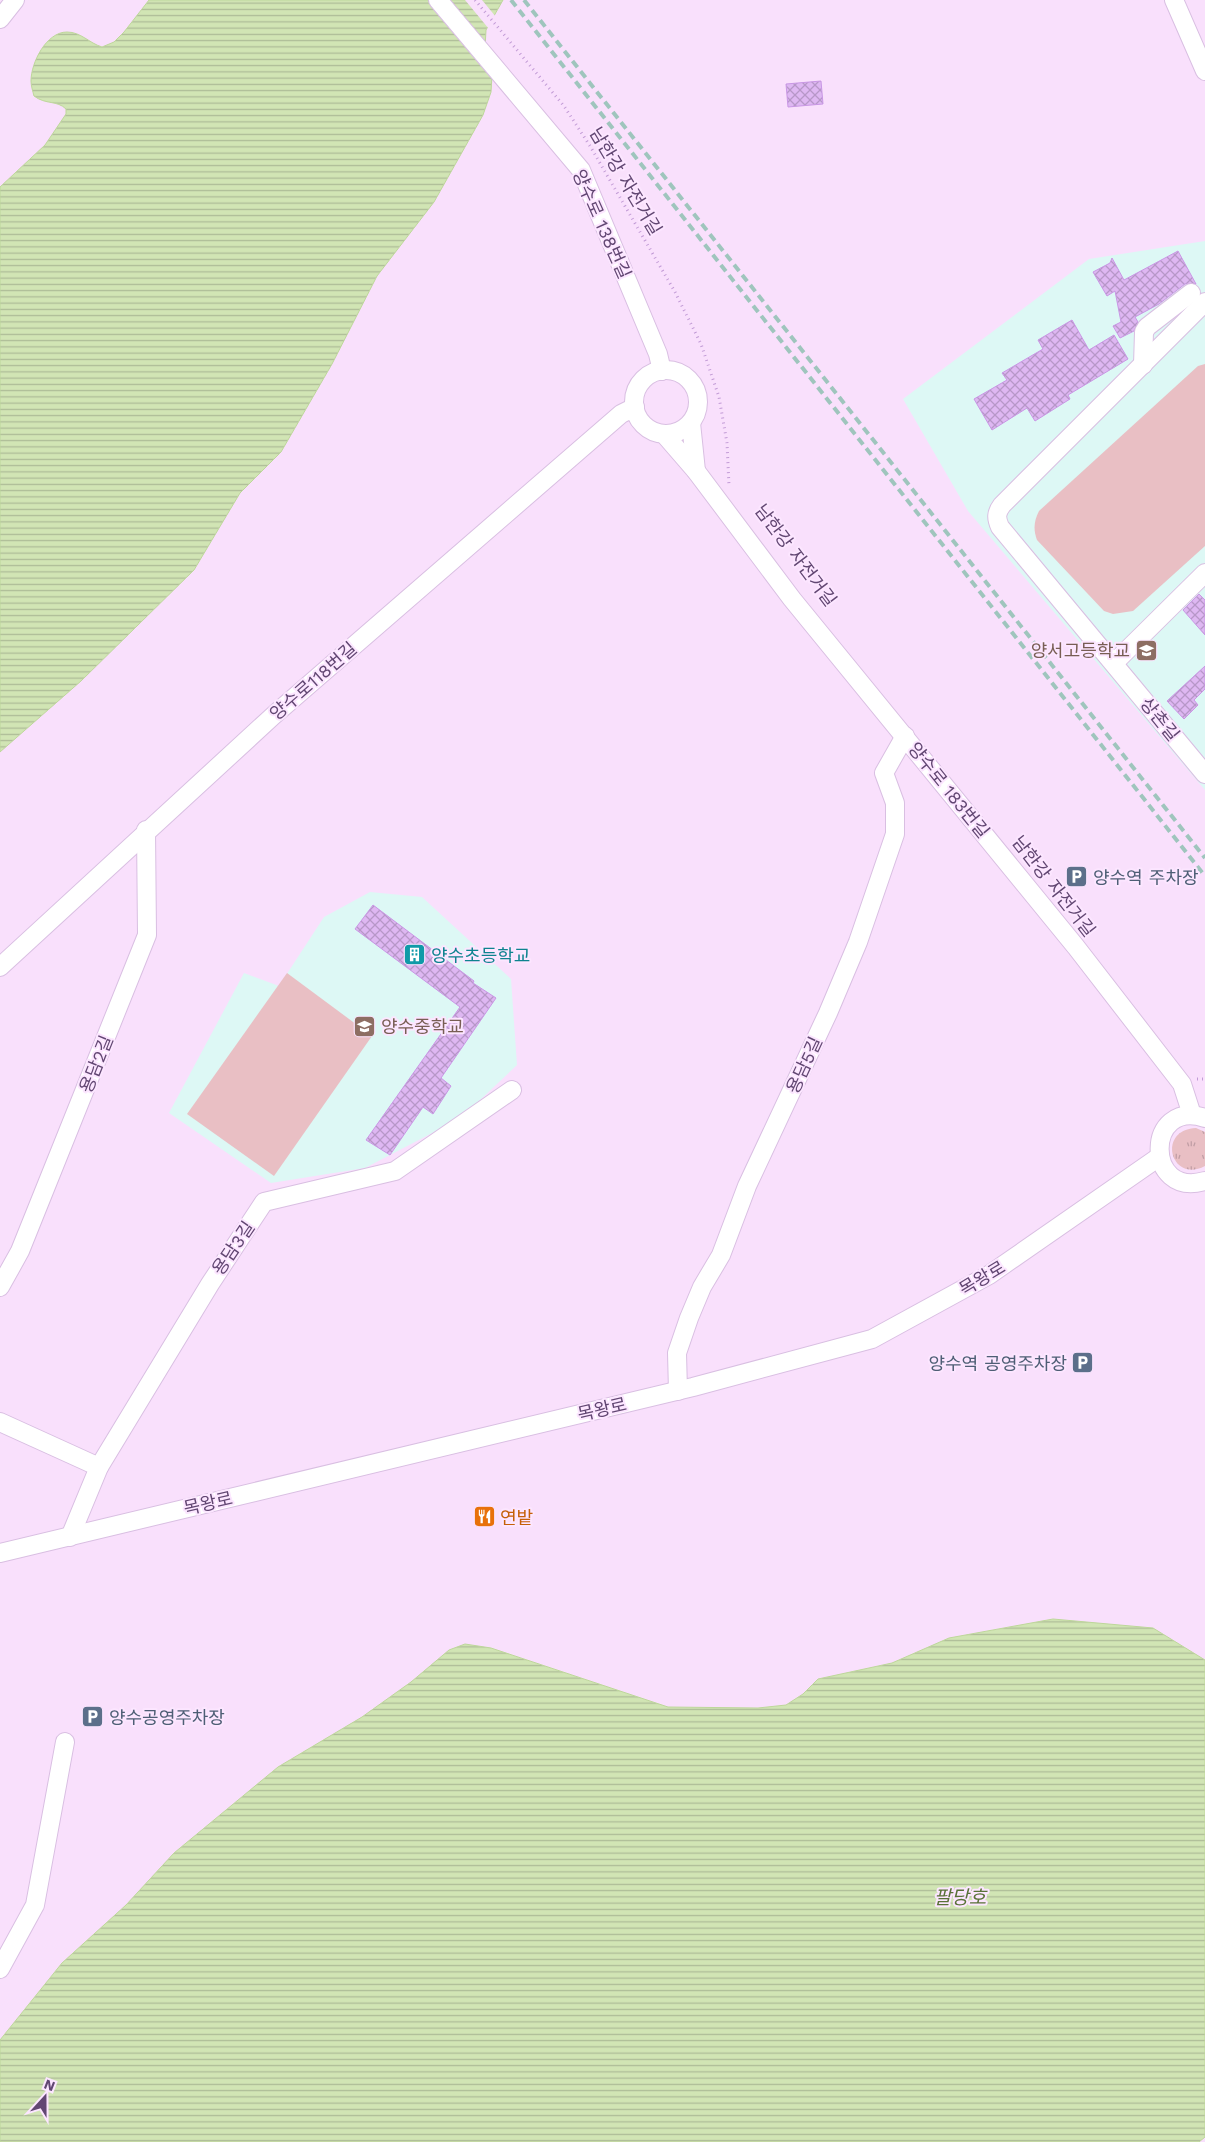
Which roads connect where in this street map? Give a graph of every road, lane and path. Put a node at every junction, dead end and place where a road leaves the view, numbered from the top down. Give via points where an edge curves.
1 (15, 0) edge
2 (438, 0) edge
3 (475, 0) edge
4 (1174, 0) edge
5 (0, 19) edge
6 (1205, 71) edge
7 (1198, 297) edge
8 (1205, 318) edge
9 (1186, 322) junction
10 (1143, 365) junction
11 (662, 371) junction
12 (635, 407) junction
13 (691, 422) junction
14 (664, 434) junction
15 (696, 471) junction
16 (734, 494) dead end
17 (1204, 575) edge
18 (1114, 663) junction
19 (905, 736) junction
20 (1205, 774) edge
21 (146, 830) junction
22 (0, 967) edge
23 (512, 1090) dead end
24 (1199, 1117) edge
25 (1160, 1158) junction
26 (1205, 1181) edge
27 (0, 1287) edge
28 (678, 1391) junction
29 (0, 1422) edge
30 (99, 1467) junction
31 (70, 1536) junction
32 (0, 1553) edge
33 (65, 1742) dead end
34 (0, 1969) edge

1 - 5 street
2 - 11 street, 양수로 138번길 via 581,170 658,354
3 - 16 path, 남한강 자전거길 via 564,106 674,292 701,344 719,397 727,444 729,487
4 - 6 street
7 - 9 street
7 - 10 street via 1147,327
8 - 9 street
9 - 10 street
10 - 18 street, 상촌길 via 1002,505 996,520
11 - 12 street via 641,382 636,391
11 - 13 street via 680,373 695,388 698,408
12 - 14 street, 양수로 183번길 via 644,425
12 - 21 street, 양수로118번길 via 621,414 592,439
13 - 14 street via 679,432
13 - 15 street
14 - 15 street, 양수로 183번길
15 - 19 street, 양수로 183번길 via 792,599
17 - 18 street
18 - 20 street, 상촌길
19 - 24 street, 양수로 183번길 via 1182,1084
19 - 28 street, 용담5길 via 884,773 895,802 895,834 867,915 828,1013 747,1186 721,1255 689,1318 677,1353
21 - 22 street, 양수로118번길
21 - 27 street, 용담2길 via 147,935 20,1251
23 - 30 street, 용담3길 via 396,1171 264,1202
24 - 25 street via 1176,1119 1167,1126 1160,1141
25 - 26 street via 1164,1168 1181,1181
25 - 28 street, 목왕로 via 989,1275 872,1340
28 - 31 street, 목왕로
29 - 30 street
30 - 31 street, 용담3길
31 - 32 street, 목왕로
33 - 34 street via 35,1905

